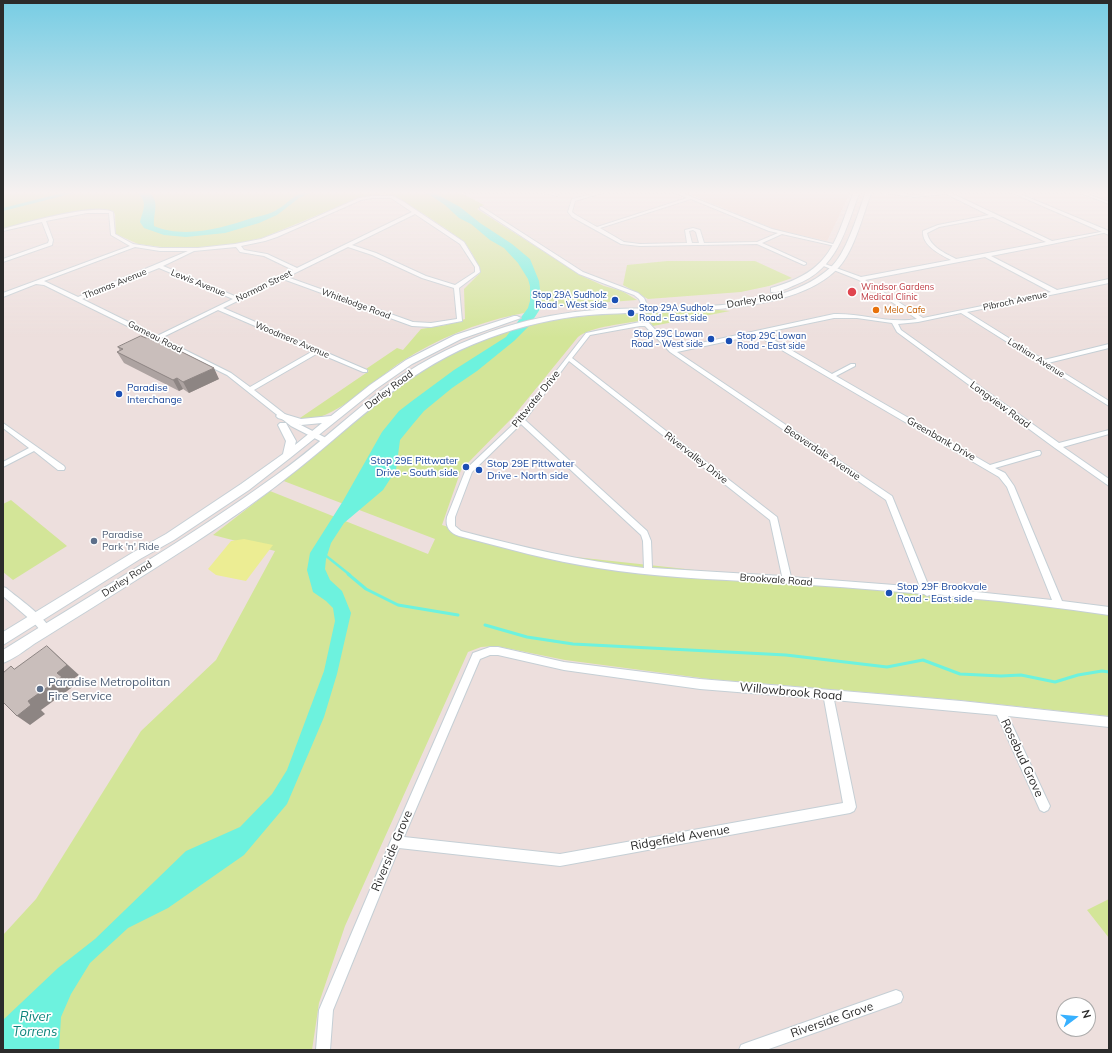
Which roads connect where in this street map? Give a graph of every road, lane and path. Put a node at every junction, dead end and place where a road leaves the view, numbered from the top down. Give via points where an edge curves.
1 (51, 240) edge
2 (121, 240) edge
3 (262, 240) edge
4 (358, 240) edge
5 (458, 240) edge
6 (530, 240) edge
7 (618, 240) edge
8 (689, 240) edge
9 (701, 240) edge
10 (765, 240) edge
11 (813, 240) edge
12 (836, 240) edge
13 (849, 240) edge
14 (927, 240) edge
15 (1046, 240) edge
16 (1068, 240) edge
17 (758, 243) junction
18 (1052, 243) junction
19 (690, 244) junction
20 (702, 244) junction
21 (237, 245) junction
22 (348, 245) junction
23 (834, 245) junction
24 (133, 246) junction
25 (846, 248) junction
26 (195, 249) junction
27 (986, 255) junction
28 (3, 261) edge
29 (956, 261) junction
30 (804, 264) dead end
31 (823, 265) junction
32 (159, 266) junction
33 (834, 268) junction
34 (297, 270) junction
35 (283, 277) junction
36 (861, 279) junction
37 (1109, 280) edge
38 (36, 283) junction
39 (456, 287) junction
40 (1056, 292) junction
41 (3, 295) edge
42 (79, 299) junction
43 (238, 299) junction
44 (644, 306) junction
45 (218, 308) junction
46 (963, 312) junction
47 (550, 314) junction
48 (922, 320) junction
49 (894, 322) junction
50 (757, 333) junction
51 (588, 334) joint
52 (157, 338) junction
53 (1109, 346) edge
54 (317, 350) junction
55 (672, 351) junction
56 (569, 358) junction
57 (1044, 362) junction
58 (853, 365) dead end
59 (365, 371) dead end
60 (832, 376) junction
61 (251, 389) junction
62 (1109, 404) edge
63 (333, 419) junction
64 (282, 420) junction
65 (521, 420) junction
66 (3, 425) edge
67 (1109, 432) edge
68 (312, 436) junction
69 (326, 441) junction
70 (1057, 446) junction
71 (33, 449) junction
72 (1037, 453) dead end
73 (287, 456) junction
74 (3, 465) edge
75 (990, 467) junction
76 (61, 468) dead end
77 (1109, 483) edge
78 (449, 524) joint
79 (648, 572) junction
80 (786, 580) junction
81 (3, 590) edge
82 (927, 592) junction
83 (1058, 603) junction
84 (1109, 611) edge
85 (36, 619) junction
86 (46, 630) junction
87 (3, 639) edge
88 (476, 656) joint
89 (3, 657) edge
90 (828, 695) junction
91 (1000, 710) junction
92 (1109, 722) edge
93 (1044, 806) dead end
94 (396, 842) junction
95 (896, 997) dead end
96 (323, 1050) edge
97 (746, 1050) edge

1 - 28 street via 50,244
2 - 24 street
3 - 21 street
4 - 22 street, Norman Street
5 - 39 street via 462,243 478,272
6 - 44 street via 581,274 639,296
7 - 19 street via 640,245
8 - 19 street
9 - 20 street
10 - 17 street
11 - 23 street
12 - 23 main road
13 - 25 main road
14 - 29 street
15 - 18 street
16 - 18 street
17 - 20 street
17 - 30 street
18 - 27 street
19 - 20 street
21 - 26 street
21 - 34 street via 242,251 265,255
22 - 34 street, Norman Street
22 - 39 street via 424,277
23 - 25 main road
23 - 31 main road
24 - 26 street
24 - 38 street
25 - 33 main road
26 - 32 street, Thomas Avenue
27 - 29 street
27 - 40 street
29 - 36 street
31 - 33 street
31 - 44 main road, Darley Road via 798,282 760,294
32 - 42 street, Thomas Avenue
32 - 43 street, Lewis Avenue
33 - 36 street
33 - 44 main road, Darley Road via 808,286 768,299 733,305
34 - 35 street, Norman Street
35 - 39 street, Whitelodge Road via 412,324 431,325 460,320
35 - 43 street, Norman Street
36 - 48 street
37 - 40 street, Pibroch Avenue
38 - 41 street
38 - 42 street, Gameau Road via 45,282
40 - 46 street, Pibroch Avenue
42 - 52 street, Gameau Road
43 - 45 street, Norman Street
44 - 47 main road, Darley Road
45 - 52 street, Norman Street
45 - 54 street, Woodmere Avenue
46 - 48 street, Pibroch Avenue
46 - 57 street, Lothian Avenue
47 - 63 main road, Darley Road via 495,324 458,337 410,362
47 - 69 main road, Darley Road via 458,346 412,372 380,395
48 - 49 street, Pibroch Avenue
49 - 50 street, Pibroch Avenue via 846,315
49 - 70 street, Longview Road via 899,331
50 - 55 street, Pibroch Avenue
50 - 60 street, Greenbank Drive
51 - 55 street, Beaverdale Avenue via 646,324
51 - 56 street, Pittwater Drive
52 - 61 street, Gameau Road via 229,374
53 - 57 street
54 - 59 street, Woodmere Avenue
54 - 61 street
55 - 82 street, Beaverdale Avenue via 889,498
56 - 65 street, Pittwater Drive
56 - 80 street, Rivervalley Drive via 774,519
57 - 62 street, Lothian Avenue
58 - 60 street
60 - 75 street, Greenbank Drive
61 - 64 street, Gameau Road
63 - 64 main road via 301,422
63 - 68 main road, Darley Road
64 - 68 street, Gameau Road via 292,431
64 - 73 main road via 291,441
65 - 78 street, Pittwater Drive via 469,471
65 - 79 street via 644,533 647,541
66 - 71 street
67 - 70 street
68 - 69 street, Gameau Road
68 - 73 main road, Darley Road
69 - 86 main road, Darley Road via 257,494
70 - 77 street, Longview Road
71 - 74 street
71 - 76 street
72 - 75 street
73 - 85 main road, Darley Road via 170,537
75 - 83 street, Greenbank Drive via 1002,475 1010,486
78 - 79 street, Brookvale Road via 459,533 529,552
79 - 80 street, Brookvale Road
80 - 82 street, Brookvale Road
81 - 85 street
82 - 83 street, Brookvale Road
83 - 84 street, Brookvale Road
85 - 86 street
85 - 87 main road, Darley Road
86 - 89 main road, Darley Road
88 - 90 street, Willowbrook Road via 490,650 564,666 635,676
88 - 94 street, Riverside Grove
90 - 91 street, Willowbrook Road
90 - 94 street, Ridgefield Avenue via 850,807 560,860
91 - 92 street, Willowbrook Road
91 - 93 street, Rosebud Grove
94 - 96 street, Riverside Grove via 326,1010
95 - 97 street, Riverside Grove

